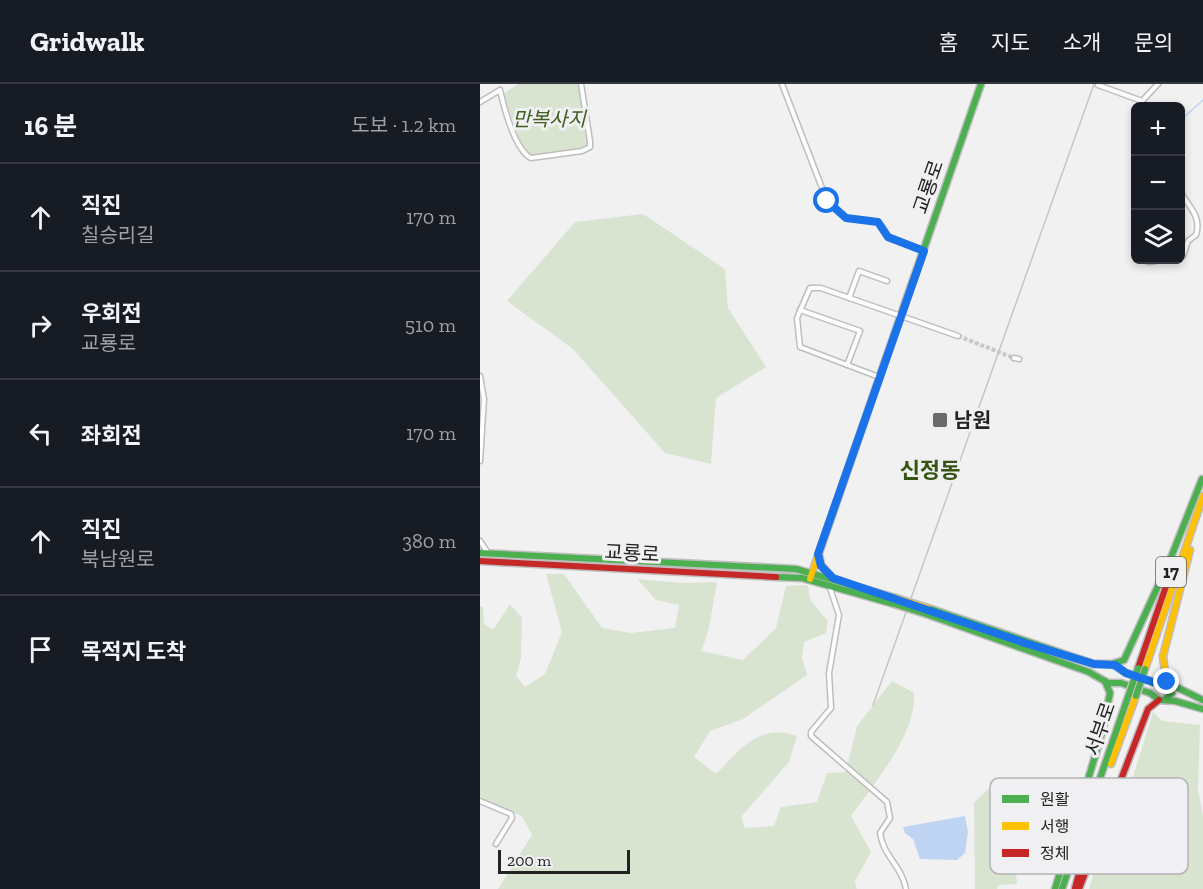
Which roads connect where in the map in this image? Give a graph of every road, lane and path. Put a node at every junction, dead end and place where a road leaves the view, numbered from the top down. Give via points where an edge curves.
1 (581, 84) edge
2 (782, 84) edge
3 (981, 84) edge
4 (1158, 84) edge
5 (1098, 86) dead end
6 (1142, 101) joint
7 (480, 102) edge
8 (1185, 198) edge
9 (1185, 250) edge
10 (924, 251) junction
11 (887, 281) dead end
12 (849, 298) junction
13 (800, 310) junction
14 (903, 316) junction
15 (958, 336) tunnel mouth
16 (847, 365) junction
17 (480, 376) edge
18 (879, 377) junction
19 (480, 461) edge
20 (1203, 477) edge
21 (1203, 496) edge
22 (1203, 508) edge
23 (480, 541) edge
24 (480, 553) edge
25 (489, 553) junction
26 (818, 554) junction
27 (480, 561) edge
28 (811, 575) junction
29 (833, 578) junction
30 (828, 585) junction
31 (895, 601) junction
32 (927, 611) junction
33 (1109, 665) junction
34 (1141, 668) junction
35 (1104, 680) junction
36 (1168, 683) junction
37 (1133, 695) junction
38 (1162, 700) junction
39 (1203, 700) edge
40 (1203, 709) edge
41 (1088, 778) edge
42 (1103, 778) edge
43 (1106, 778) edge
44 (1122, 778) edge
45 (480, 801) edge
46 (496, 844) dead end
47 (1060, 874) edge
48 (1067, 874) edge
49 (1078, 874) edge
50 (1085, 874) edge
51 (906, 889) edge
52 (1055, 889) edge
53 (1062, 889) edge
54 (1074, 889) edge
55 (1079, 889) edge

1 - 7 street via 590,141 587,149 531,158 517,142 500,90
2 - 10 street via 827,201 846,218 878,222 888,237
3 - 10 main road, 교룡로
4 - 6 street
5 - 6 street
8 - 9 street via 1198,224
10 - 14 main road, 교룡로
11 - 12 street via 859,271
12 - 13 street via 813,287 807,291
12 - 14 street
13 - 16 street via 800,347
13 - 16 street via 860,331
14 - 15 street
14 - 18 main road, 교룡로
16 - 18 street
17 - 19 street via 484,399
18 - 26 main road, 교룡로
20 - 33 main road via 1124,660
20 - 34 main road, 서부로 / 17
21 - 34 main road, 서부로 / 17
22 - 36 main road via 1163,656
23 - 25 street
24 - 25 main road, 교룡로
25 - 28 main road, 교룡로
26 - 28 main road, 교룡로
26 - 29 main road via 821,566
27 - 28 main road, 교룡로
28 - 29 main road
28 - 30 main road
29 - 31 main road
30 - 31 main road
30 - 51 street via 839,615 829,673 831,708 811,736 887,802 890,818 880,833 882,847 904,879
31 - 32 main road, bridge
32 - 33 main road
32 - 35 main road
33 - 35 main road via 1102,670
33 - 36 main road via 1153,682
34 - 37 main road, 서부로 / 17, bridge
35 - 38 main road
35 - 41 main road via 1110,693
36 - 38 main road via 1172,693
36 - 39 main road
37 - 42 main road, 서부로 / 17
37 - 43 main road, 서부로 / 17
38 - 40 main road
38 - 44 main road via 1148,709
45 - 46 street via 511,814
47 - 52 main road
48 - 53 main road, 서부로 / 17
49 - 54 main road, 서부로 / 17
50 - 55 main road

